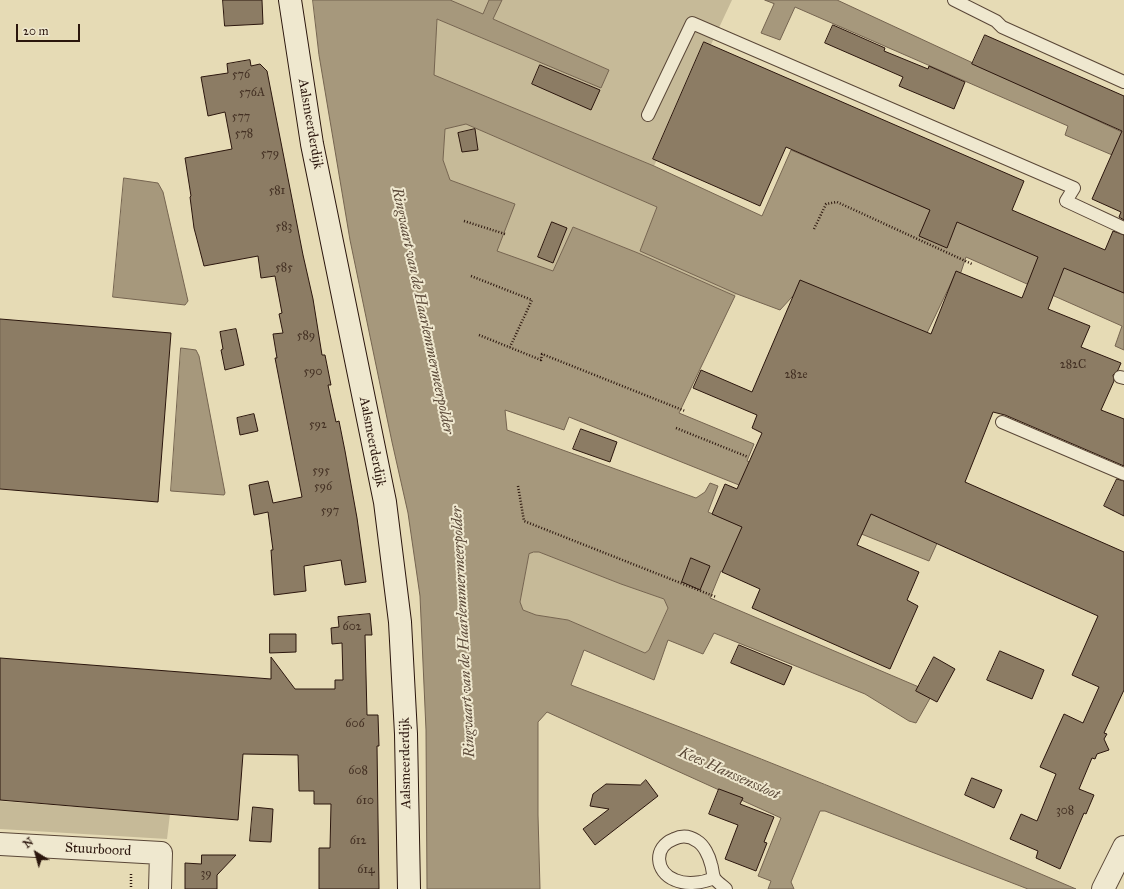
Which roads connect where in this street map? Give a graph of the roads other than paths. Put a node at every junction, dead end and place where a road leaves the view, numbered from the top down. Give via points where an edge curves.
1 (290, 0) edge
2 (954, 0) edge
3 (1124, 82) edge
4 (648, 115) dead end
5 (1124, 228) edge
6 (1002, 422) dead end
7 (1124, 474) edge
8 (0, 844) edge
9 (1124, 847) edge
10 (714, 878) junction
11 (160, 889) edge
12 (409, 889) edge
13 (726, 889) edge
14 (1103, 889) edge

1 - 12 street, Aalsmeerderdijk via 312,144 385,502 400,622 406,734
2 - 3 lane via 996,21 1002,27
4 - 5 lane via 692,23 1074,188 1066,201
6 - 7 lane
8 - 11 street, Stuurboord via 160,853
9 - 14 street
10 - 10 lane via 705,849 698,841 678,837 664,845 659,852 661,867 674,880 696,882
10 - 13 lane

